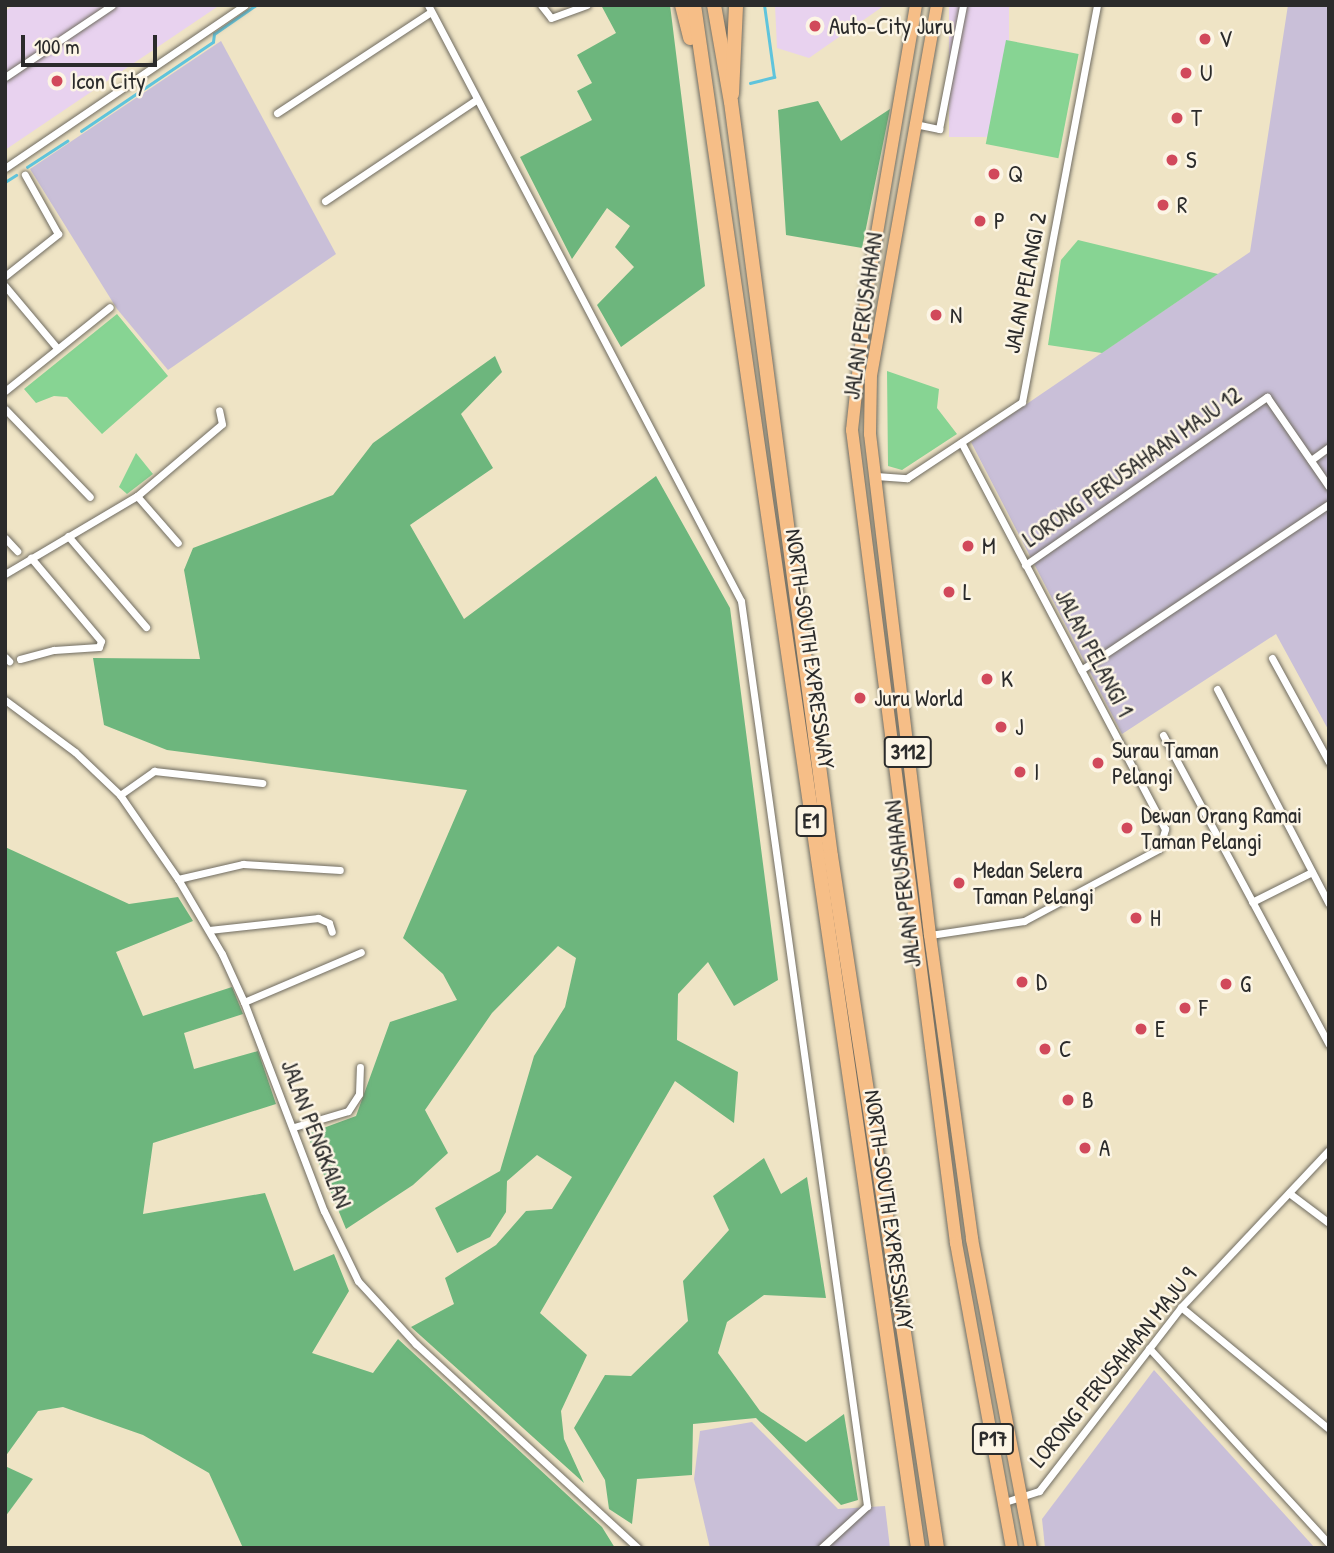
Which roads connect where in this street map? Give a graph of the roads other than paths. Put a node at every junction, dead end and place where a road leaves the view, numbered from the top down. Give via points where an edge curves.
1 (112, 5) edge
2 (244, 5) edge
3 (541, 5) edge
4 (587, 5) edge
5 (682, 5) edge
6 (694, 5) edge
7 (714, 5) edge
8 (736, 5) edge
9 (916, 5) edge
10 (937, 5) edge
11 (963, 5) edge
12 (1097, 5) edge
13 (430, 8) edge
14 (5, 77) edge
15 (704, 94) junction
16 (476, 100) junction
17 (731, 102) junction
18 (277, 113) dead end
19 (915, 124) junction
20 (5, 168) edge
21 (25, 176) dead end
22 (325, 201) dead end
23 (5, 276) edge
24 (5, 286) edge
25 (110, 307) dead end
26 (57, 348) junction
27 (5, 391) edge
28 (5, 409) edge
29 (219, 410) dead end
30 (961, 442) junction
31 (1329, 447) edge
32 (1311, 460) junction
33 (876, 476) junction
34 (1329, 487) edge
35 (137, 496) junction
36 (90, 497) dead end
37 (1329, 504) edge
38 (68, 537) junction
39 (5, 538) edge
40 (178, 543) dead end
41 (17, 551) dead end
42 (31, 558) junction
43 (1025, 565) junction
44 (5, 574) edge
45 (146, 627) dead end
46 (1272, 658) dead end
47 (20, 659) dead end
48 (1081, 670) junction
49 (1217, 689) dead end
50 (5, 700) edge
51 (1163, 735) dead end
52 (1329, 762) edge
53 (262, 783) dead end
54 (120, 795) junction
55 (340, 870) dead end
56 (1312, 872) junction
57 (178, 879) junction
58 (1252, 902) junction
59 (1329, 904) edge
60 (209, 930) junction
61 (332, 932) dead end
62 (930, 935) junction
63 (361, 952) dead end
64 (244, 1002) junction
65 (1329, 1044) edge
66 (360, 1067) dead end
67 (294, 1127) junction
68 (1329, 1150) edge
69 (1326, 1159) edge
70 (1289, 1193) junction
71 (1329, 1223) edge
72 (1181, 1307) junction
73 (1149, 1348) junction
74 (982, 1376) joint
75 (1329, 1429) edge
76 (1023, 1499) junction
77 (1005, 1502) junction
78 (1329, 1544) edge
79 (638, 1548) edge
80 (821, 1548) edge
81 (918, 1548) edge
82 (937, 1548) edge
83 (1012, 1548) edge
84 (1031, 1548) edge

1 - 14 street
2 - 20 street
3 - 4 street via 551,18
5 - 15 highway
6 - 15 highway, NORTH–SOUTH EXPRESSWAY / E1
7 - 17 highway, NORTH–SOUTH EXPRESSWAY / E1
8 - 17 highway
9 - 74 main road, JALAN PERUSAHAAN / 3112 via 867,292 852,430 956,1243
10 - 19 main road, JALAN PERUSAHAAN / 3112
11 - 19 street via 939,129
12 - 30 street, JALAN PELANGI 2 via 1022,402
13 - 16 street
13 - 18 street
15 - 81 highway, NORTH–SOUTH EXPRESSWAY / E1
16 - 22 street
16 - 80 street via 741,601 867,1506
17 - 82 highway, NORTH–SOUTH EXPRESSWAY / E1 via 833,869
19 - 33 main road, JALAN PERUSAHAAN / 3112 via 871,375 870,434
21 - 23 street via 58,234
24 - 26 street
25 - 26 street
26 - 27 street
28 - 36 street
29 - 35 street via 222,424
30 - 33 street, JALAN PELANGI 2 via 907,478
30 - 43 street, JALAN PELANGI 1
31 - 32 street
32 - 34 street
32 - 43 street, LORONG PERUSAHAAN MAJU 12 via 1267,397
33 - 62 main road, JALAN PERUSAHAAN / 3112
35 - 38 street
35 - 40 street
37 - 48 street
38 - 42 street
38 - 45 street
39 - 41 street
42 - 44 street
42 - 47 street via 101,641 99,647 54,650
43 - 48 street, JALAN PELANGI 1
46 - 52 street
48 - 62 street, JALAN PELANGI 1 via 1165,829 1158,849 1024,921
49 - 56 street
50 - 54 street, JALAN PENGKALAN via 75,752
51 - 58 street
53 - 54 street via 154,771
54 - 57 street, JALAN PENGKALAN
55 - 57 street via 243,864
56 - 58 street
56 - 59 street
57 - 60 street, JALAN PENGKALAN
58 - 65 street
60 - 61 street via 318,918 329,923
60 - 64 street, JALAN PENGKALAN
62 - 76 main road, JALAN PERUSAHAAN / 3112 via 972,1239
63 - 64 street
64 - 67 street, JALAN PENGKALAN
66 - 67 street via 359,1094 348,1111
67 - 79 street, JALAN PENGKALAN via 324,1211 358,1281 416,1344
68 - 69 street, LORONG PERUSAHAAN MAJU 9
69 - 70 street, LORONG PERUSAHAAN MAJU 9
70 - 71 street
70 - 72 street, LORONG PERUSAHAAN MAJU 9
72 - 73 street, LORONG PERUSAHAAN MAJU 9
72 - 75 street
73 - 76 street, LORONG PERUSAHAAN MAJU 9 via 1039,1491
73 - 78 street
74 - 77 main road, JALAN PERUSAHAAN / P17
76 - 77 street, LORONG PERUSAHAAN MAJU 9
76 - 84 main road, JALAN PERUSAHAAN / 3112
77 - 83 main road, JALAN PERUSAHAAN / P17

